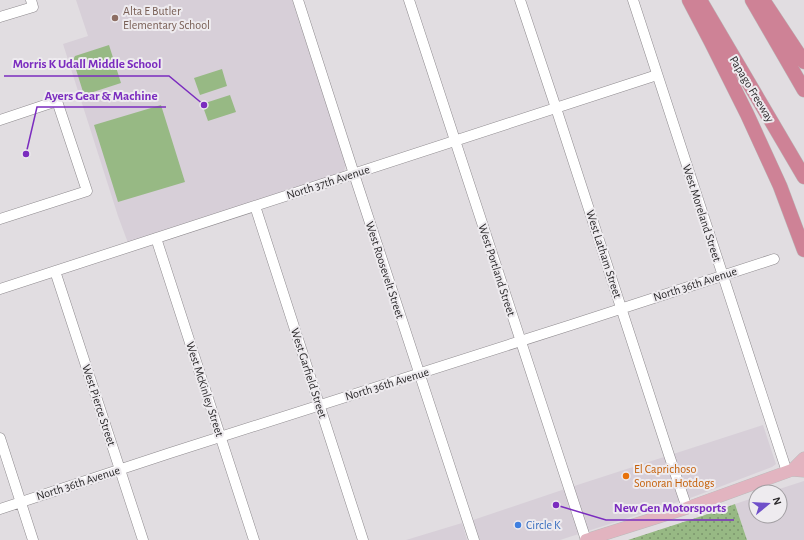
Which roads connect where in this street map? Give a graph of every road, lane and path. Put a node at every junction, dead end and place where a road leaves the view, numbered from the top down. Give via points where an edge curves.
1 (298, 0) edge
2 (409, 0) edge
3 (520, 0) edge
4 (633, 0) edge
5 (689, 0) edge
6 (700, 0) edge
7 (752, 0) edge
8 (763, 0) edge
9 (32, 3) edge
10 (0, 17) edge
11 (804, 62) edge
12 (657, 75) junction
13 (804, 90) edge
14 (556, 108) junction
15 (0, 120) edge
16 (456, 141) junction
17 (354, 174) junction
18 (804, 177) edge
19 (255, 206) junction
20 (0, 219) edge
21 (156, 238) junction
22 (804, 250) edge
23 (774, 259) dead end
24 (55, 271) junction
25 (722, 276) junction
26 (0, 289) edge
27 (621, 308) junction
28 (521, 341) junction
29 (420, 374) junction
30 (320, 405) junction
31 (220, 437) junction
32 (0, 438) edge
33 (804, 458) edge
34 (120, 470) junction
35 (794, 471) edge
36 (21, 502) junction
37 (687, 508) junction
38 (0, 509) edge
39 (33, 540) edge
40 (143, 540) edge
41 (254, 540) edge
42 (363, 540) edge
43 (474, 540) edge
44 (586, 540) edge

1 - 17 street, West Roosevelt Street
2 - 16 street, West Portland Street
3 - 14 street, West Latham Street
4 - 12 street, West Moreland Street
5 - 22 highway via 747,114 780,186
6 - 18 highway, Papago Freeway
7 - 13 highway
8 - 11 highway
9 - 10 street
12 - 14 street, North 37th Avenue
12 - 25 street, West Moreland Street
14 - 16 street, North 37th Avenue
14 - 27 street, West Latham Street
15 - 20 street via 57,101 87,191
16 - 17 street, North 37th Avenue
16 - 28 street, West Portland Street
17 - 19 street, North 37th Avenue
17 - 29 street, West Roosevelt Street
19 - 21 street, North 37th Avenue
19 - 30 street, West Garfield Street
21 - 24 street, North 37th Avenue
21 - 31 street, West McKinley Street
23 - 25 street, North 36th Avenue
24 - 26 street, North 37th Avenue
24 - 34 street, West Pierce Street
25 - 27 street, North 36th Avenue
25 - 35 street, West Moreland Street
27 - 28 street, North 36th Avenue
27 - 37 street, West Latham Street
28 - 29 street, North 36th Avenue
28 - 44 street, West Portland Street
29 - 30 street, North 36th Avenue
29 - 43 street, West Roosevelt Street
30 - 31 street, North 36th Avenue
30 - 42 street, West Garfield Street
31 - 34 street, North 36th Avenue
31 - 41 street, West McKinley Street
32 - 36 street
33 - 35 main road
34 - 36 street, North 36th Avenue
34 - 40 street, West Pierce Street
35 - 37 main road
36 - 38 street, North 36th Avenue
36 - 39 street
37 - 44 main road

